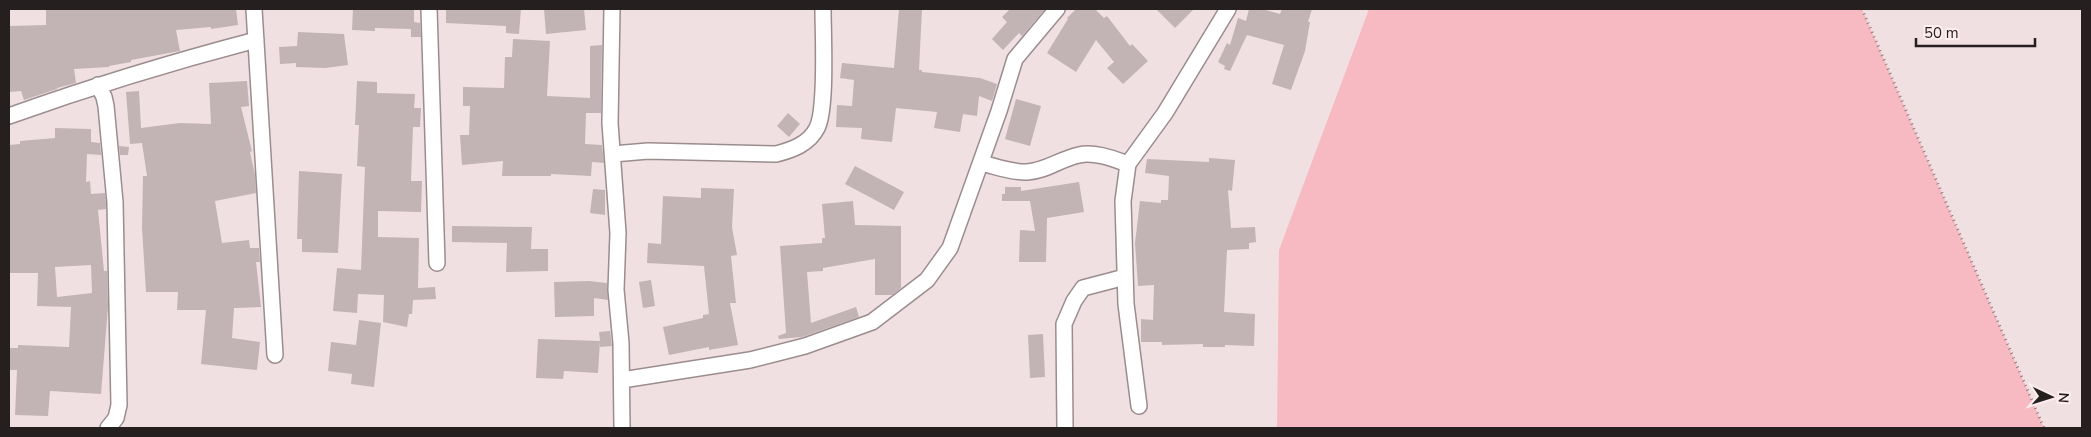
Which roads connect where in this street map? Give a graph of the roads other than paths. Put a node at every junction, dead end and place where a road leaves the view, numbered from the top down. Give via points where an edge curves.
1 (254, 9) edge
2 (429, 9) edge
3 (612, 9) edge
4 (823, 9) edge
5 (1057, 9) edge
6 (1228, 9) edge
7 (256, 40) junction
8 (98, 85) junction
9 (9, 116) edge
10 (614, 154) junction
11 (981, 163) junction
12 (1128, 164) junction
13 (437, 263) dead end
14 (1125, 277) junction
15 (275, 355) dead end
16 (622, 380) junction
17 (1139, 406) dead end
18 (108, 428) edge
19 (622, 428) edge
20 (1065, 428) edge

1 - 7 street
2 - 13 street
3 - 10 street via 610,123
4 - 10 street via 822,107 818,128 793,150 776,154 648,151
5 - 11 street via 1016,59
6 - 12 street via 1165,113
7 - 8 street
7 - 15 street
8 - 9 street
8 - 18 street via 106,106 115,202 119,405 116,418
10 - 16 street via 617,312
11 - 12 street via 1025,172 1046,168 1081,154
11 - 16 street via 950,248 927,280 872,322 805,346 750,360
12 - 14 street via 1123,201
14 - 17 street
14 - 20 street via 1083,288 1067,316 1064,324
16 - 19 street

